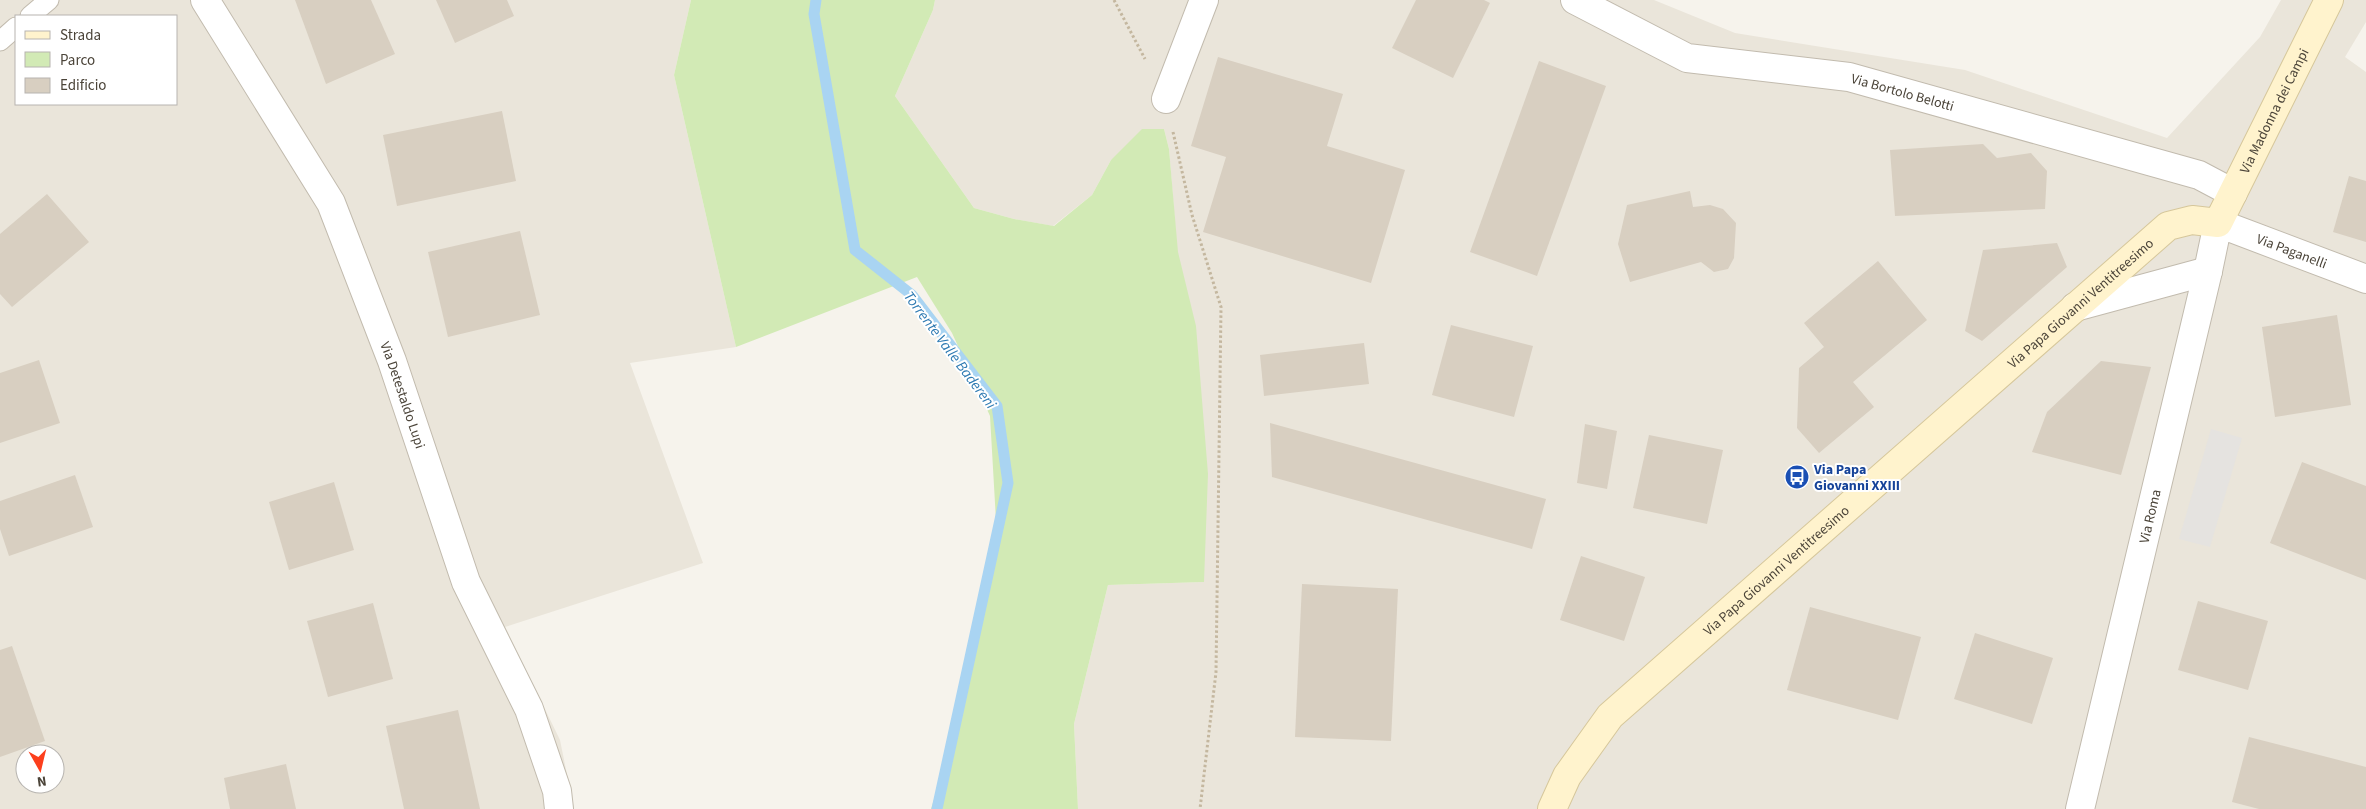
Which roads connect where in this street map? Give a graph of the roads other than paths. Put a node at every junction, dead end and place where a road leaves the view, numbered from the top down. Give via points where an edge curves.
1 (49, 0) edge
2 (205, 0) edge
3 (1204, 0) edge
4 (1575, 0) edge
5 (2329, 0) edge
6 (31, 15) edge
7 (15, 28) edge
8 (0, 41) edge
9 (1166, 99) road end
10 (2233, 193) junction
11 (2218, 223) junction
12 (2208, 271) junction
13 (2366, 279) edge
14 (2074, 307) junction
15 (559, 809) edge
16 (1552, 809) edge
17 (2080, 809) edge

1 - 6 lane
2 - 15 street, Via Detestaldo Lupi via 330,203 392,361 466,582 529,709 557,791
3 - 9 street
4 - 10 street, Via Bortolo Belotti via 1687,58 1849,77 2199,175
5 - 10 street, Via Madonna dei Campi
7 - 8 lane
10 - 11 street, Via Madonna dei Campi
11 - 12 street, Via Roma
11 - 13 street, Via Paganelli
11 - 14 street, Via Papa Giovanni Ventitreesimo via 2192,220 2168,226
12 - 14 street
12 - 17 street, Via Roma
14 - 16 street, Via Papa Giovanni Ventitreesimo via 1610,716 1567,776

